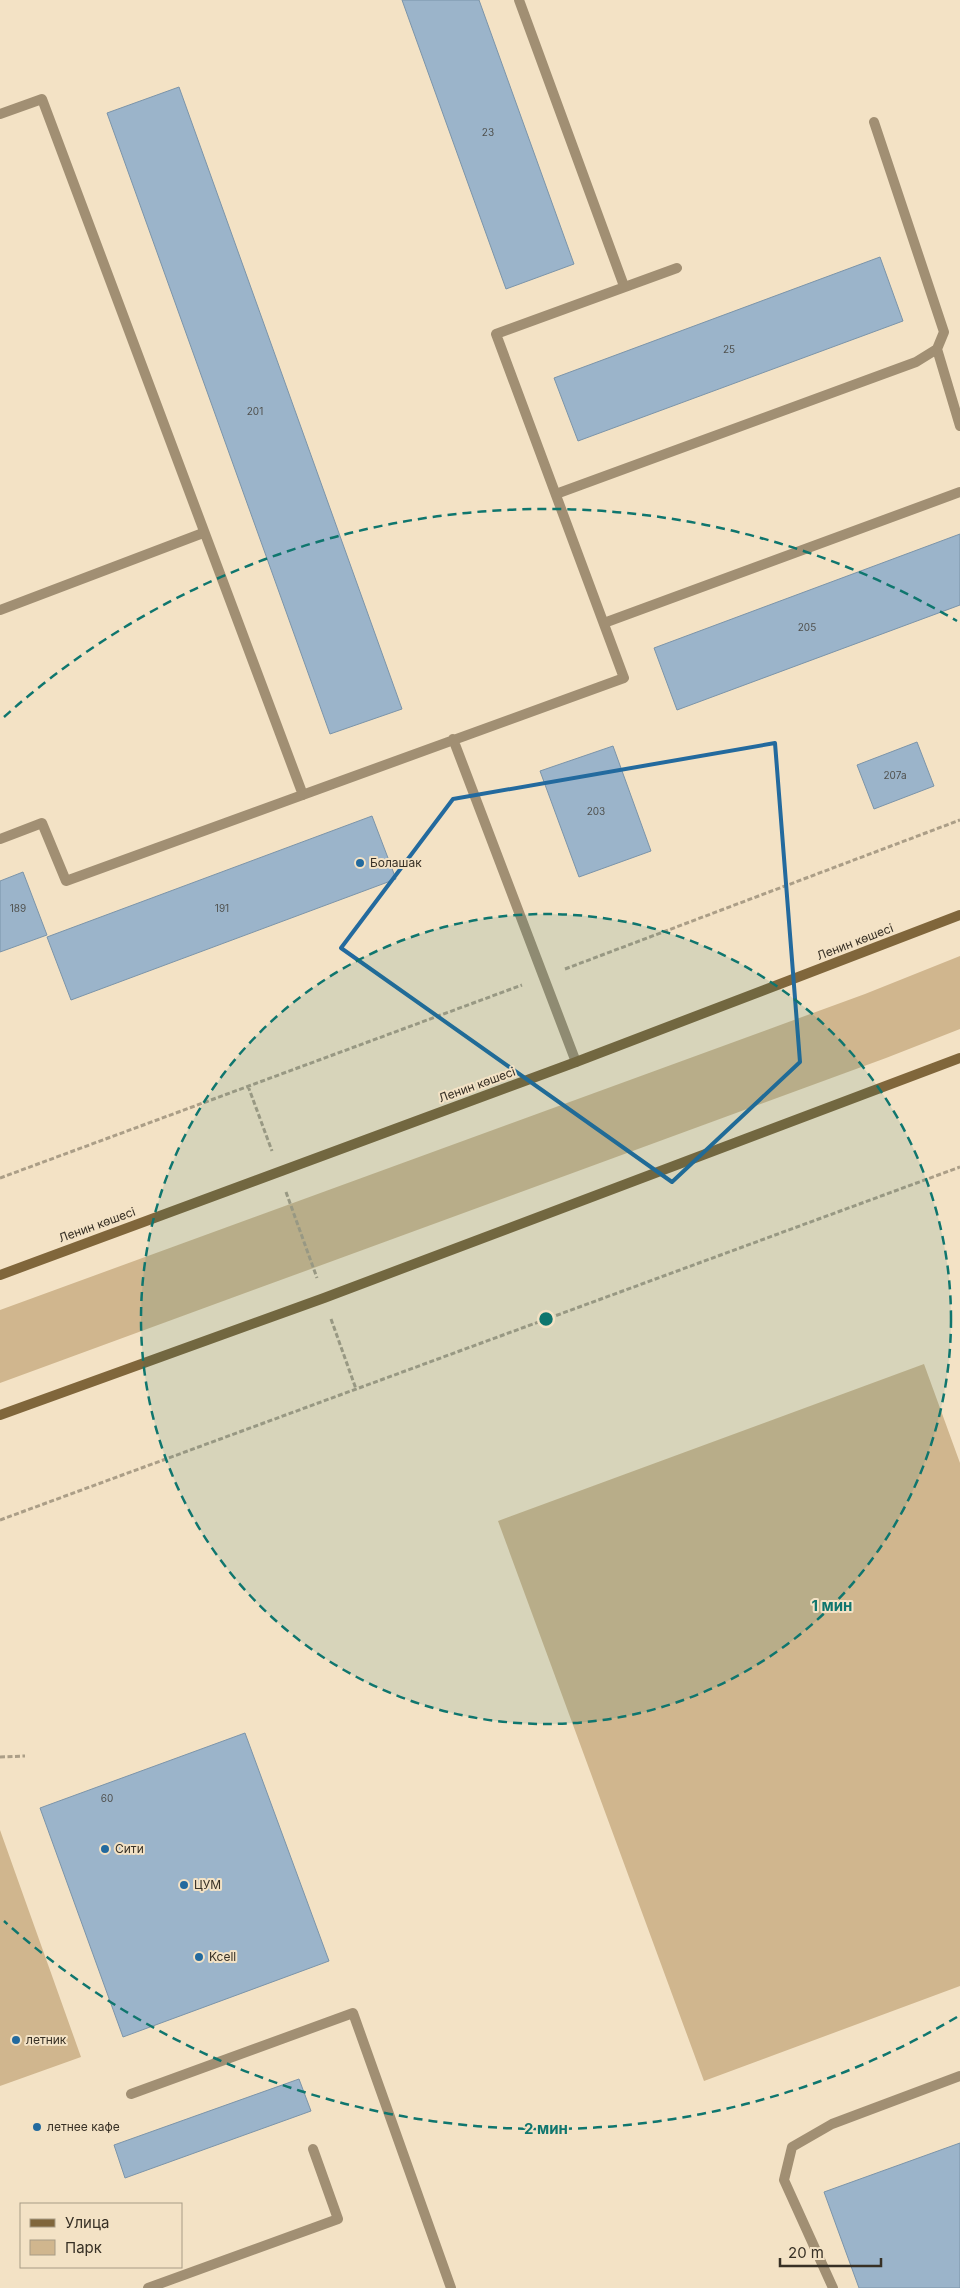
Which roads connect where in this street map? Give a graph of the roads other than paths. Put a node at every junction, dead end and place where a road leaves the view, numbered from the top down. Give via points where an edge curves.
1 (519, 0) edge
2 (0, 114) edge
3 (874, 122) dead end
4 (676, 268) dead end
5 (624, 286) junction
6 (937, 349) junction
7 (960, 426) edge
8 (960, 492) edge
9 (556, 494) junction
10 (203, 533) junction
11 (0, 610) edge
12 (604, 623) junction
13 (454, 739) junction
14 (303, 795) junction
15 (0, 839) edge
16 (960, 915) edge
17 (960, 1058) edge
18 (576, 1062) junction
19 (0, 1274) edge
20 (0, 1414) edge
21 (960, 2076) edge
22 (131, 2094) dead end
23 (313, 2149) dead end
24 (148, 2288) edge
25 (451, 2288) edge
26 (833, 2288) edge

1 - 5 lane
2 - 10 lane via 42,99
3 - 6 lane via 944,332
4 - 5 lane
5 - 9 lane via 496,334
6 - 7 lane
6 - 9 lane via 916,362
8 - 12 lane
9 - 12 lane
10 - 11 lane
10 - 14 lane
12 - 13 lane via 624,678
13 - 14 lane
13 - 18 lane
14 - 15 lane via 66,881 42,823
16 - 18 main road, Ленин көшесі
17 - 20 main road via 324,1298
18 - 19 main road, Ленин көшесі
21 - 26 lane via 832,2124 792,2147 784,2180
22 - 25 lane via 353,2013
23 - 24 lane via 338,2219

